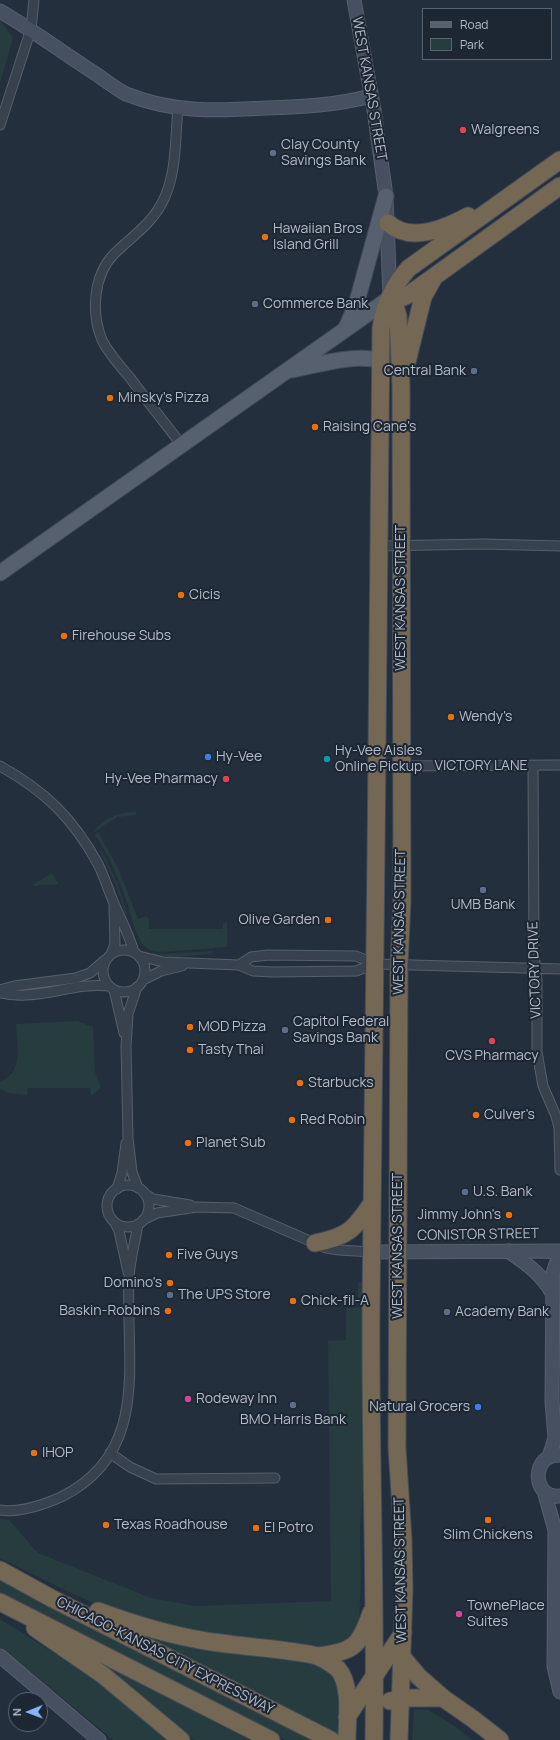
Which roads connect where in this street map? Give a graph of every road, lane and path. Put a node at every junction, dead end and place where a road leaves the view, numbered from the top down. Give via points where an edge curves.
1 (34, 0) edge
2 (354, 0) edge
3 (0, 11) edge
4 (31, 29) junction
5 (371, 96) junction
6 (178, 108) junction
7 (0, 124) edge
8 (560, 160) edge
9 (560, 186) edge
10 (386, 196) junction
11 (505, 200) junction
12 (388, 223) junction
13 (436, 275) junction
14 (390, 298) junction
15 (345, 330) junction
16 (381, 361) junction
17 (287, 371) junction
18 (401, 386) junction
19 (181, 444) junction
20 (380, 546) junction
21 (401, 546) junction
22 (560, 546) edge
23 (0, 572) edge
24 (560, 765) edge
25 (0, 766) edge
26 (402, 766) junction
27 (533, 766) junction
28 (113, 902) junction
29 (137, 954) junction
30 (108, 956) junction
31 (191, 964) junction
32 (375, 964) junction
33 (239, 965) junction
34 (399, 965) junction
35 (536, 968) junction
36 (560, 969) edge
37 (140, 984) junction
38 (112, 988) junction
39 (0, 992) edge
40 (126, 1046) junction
41 (128, 1138) junction
42 (560, 1170) edge
43 (117, 1189) junction
44 (141, 1191) junction
45 (372, 1203) junction
46 (197, 1207) junction
47 (140, 1222) junction
48 (115, 1223) junction
49 (315, 1243) junction
50 (397, 1251) junction
51 (508, 1251) junction
52 (372, 1252) junction
53 (560, 1252) edge
54 (129, 1277) junction
55 (553, 1296) junction
56 (110, 1453) junction
57 (555, 1456) edge
58 (275, 1478) dead end
59 (544, 1491) junction
60 (560, 1496) edge
61 (0, 1510) edge
62 (0, 1570) edge
63 (51, 1598) junction
64 (2, 1602) edge
65 (375, 1602) junction
66 (403, 1633) junction
67 (0, 1656) edge
68 (318, 1656) junction
69 (402, 1657) junction
70 (375, 1673) junction
71 (560, 1688) edge
72 (400, 1698) junction
73 (443, 1698) junction
74 (347, 1717) junction
75 (374, 1731) edge
76 (99, 1740) edge
77 (181, 1740) edge
78 (271, 1740) edge
79 (331, 1740) edge
80 (347, 1740) edge
81 (399, 1740) edge
82 (500, 1740) edge

1 - 4 street
2 - 5 street, WEST KANSAS STREET
3 - 4 street
4 - 6 street via 126,93
4 - 7 street
5 - 6 street via 309,107 210,111
5 - 10 street, WEST KANSAS STREET
6 - 19 street via 169,188 150,222 113,255 107,264 98,286 95,308 99,330 108,351
8 - 11 highway
9 - 13 highway
10 - 12 street, WEST KANSAS STREET
10 - 15 main road via 356,305
11 - 12 highway via 434,230 404,232
11 - 14 highway via 410,268 399,280
12 - 14 street, WEST KANSAS STREET
13 - 14 highway via 402,298
13 - 18 highway via 423,297
14 - 15 main road
14 - 16 highway, WEST KANSAS STREET via 382,320
14 - 18 highway, WEST KANSAS STREET via 398,316
15 - 17 main road
16 - 17 main road via 356,358
16 - 20 highway, WEST KANSAS STREET
17 - 19 main road
18 - 21 highway, WEST KANSAS STREET
19 - 23 main road
20 - 21 street
20 - 32 highway, WEST KANSAS STREET
21 - 22 street
21 - 26 highway, WEST KANSAS STREET
24 - 27 street, VICTORY LANE
25 - 28 street via 51,800 76,827 99,865
26 - 27 street, VICTORY LANE
26 - 34 highway, WEST KANSAS STREET via 402,901
27 - 35 street, VICTORY DRIVE
28 - 29 street
28 - 30 street via 115,944
29 - 30 street via 122,949
29 - 31 street via 163,962
29 - 37 street via 145,967
30 - 38 street via 103,973
30 - 39 street via 90,973 76,978 14,986
31 - 33 street
31 - 37 street via 161,971
32 - 33 street via 356,971 272,972 253,971
32 - 33 street via 356,956 268,955 251,957
32 - 34 street
32 - 45 highway, WEST KANSAS STREET
34 - 35 street
34 - 50 highway, WEST KANSAS STREET
35 - 36 street
35 - 42 street, VICTORY DRIVE via 538,1052 543,1086 559,1128
37 - 38 street via 126,992
37 - 40 street via 128,1014
38 - 39 street via 78,986 24,996
38 - 40 street
40 - 41 street
41 - 43 street
41 - 44 street via 132,1172
43 - 44 street via 127,1186
43 - 48 street via 111,1194 107,1207
44 - 46 street via 153,1198
44 - 47 street via 148,1204 146,1216
45 - 49 highway via 361,1220 348,1232 334,1239
45 - 52 highway, WEST KANSAS STREET
46 - 47 street via 157,1213
46 - 49 street via 234,1208
47 - 48 street via 126,1227
47 - 54 street
48 - 54 street
49 - 52 street via 339,1250
50 - 51 street, CONISTOR STREET
50 - 52 street, CONISTOR STREET
50 - 66 highway, WEST KANSAS STREET via 397,1448 403,1539
51 - 53 street, CONISTOR STREET
51 - 55 street via 540,1276
52 - 65 highway, WEST KANSAS STREET via 371,1406
53 - 55 street via 554,1273
54 - 56 street via 130,1389 121,1433
55 - 57 street via 552,1402
56 - 58 street via 130,1467 156,1479
56 - 61 street via 94,1473 74,1490 50,1502 28,1508
57 - 59 street via 539,1466 537,1473
59 - 60 street via 550,1495
59 - 71 street via 555,1530 554,1666
62 - 63 highway, CHICAGO-KANSAS CITY EXPRESSWAY
63 - 68 highway via 179,1636
63 - 79 highway, CHICAGO-KANSAS CITY EXPRESSWAY
64 - 77 highway via 42,1634 103,1676
64 - 78 highway, CHICAGO-KANSAS CITY EXPRESSWAY
65 - 68 highway via 364,1632 350,1648 341,1653
65 - 70 highway, WEST KANSAS STREET
66 - 69 highway, WEST KANSAS STREET
66 - 70 highway
67 - 76 street
68 - 74 highway via 338,1670 344,1680 347,1690
69 - 72 highway, WEST KANSAS STREET
69 - 73 highway via 419,1677
70 - 74 highway
70 - 75 highway, WEST KANSAS STREET
72 - 73 highway
72 - 75 highway via 389,1701 378,1712
72 - 81 highway, WEST KANSAS STREET
73 - 82 highway
74 - 80 highway

